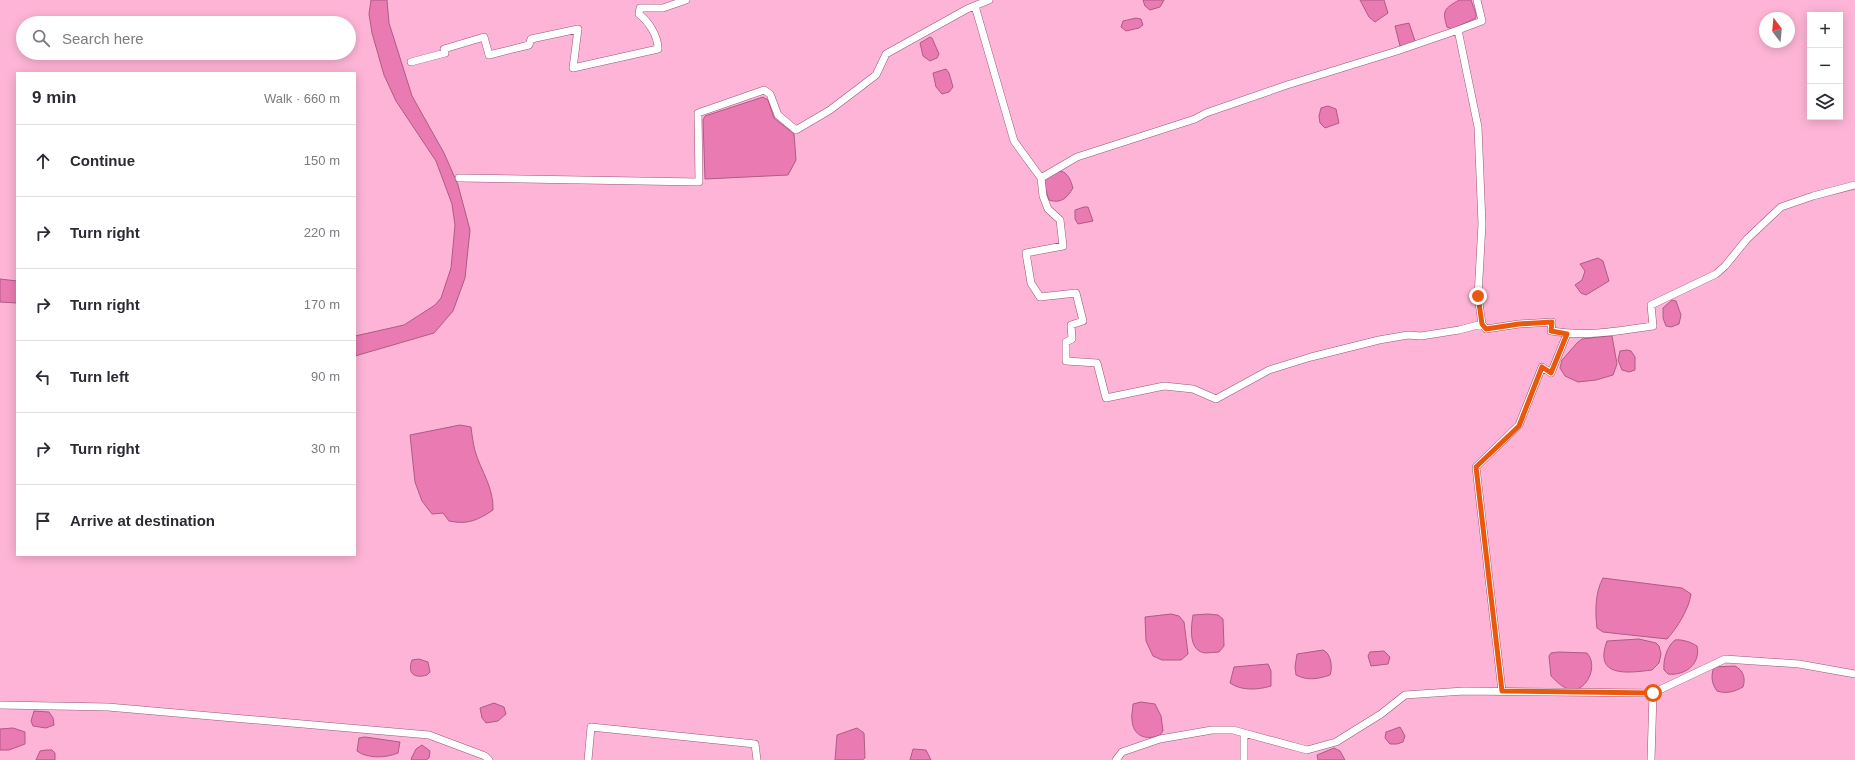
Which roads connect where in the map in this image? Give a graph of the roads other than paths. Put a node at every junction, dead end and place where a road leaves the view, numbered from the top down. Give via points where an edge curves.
1 (686, 0) edge
2 (989, 0) edge
3 (1477, 0) edge
4 (975, 6) junction
5 (1458, 30) junction
6 (411, 62) dead end
7 (459, 178) dead end
8 (1041, 178) junction
9 (1855, 185) edge
10 (1482, 324) junction
11 (1567, 334) junction
12 (1855, 674) edge
13 (1502, 691) junction
14 (1653, 693) junction
15 (0, 705) edge
16 (1244, 733) junction
17 (489, 760) edge
18 (588, 760) edge
19 (757, 760) edge
20 (1116, 760) edge
21 (1244, 760) edge
22 (1651, 760) edge

1 - 6 street via 663,8 640,8 640,14 658,41 658,49 573,68 578,29 531,38 529,45 489,54 484,37 444,49 445,53
2 - 4 street
3 - 5 street via 1482,21
4 - 7 street via 886,54 876,75 830,110 796,130 778,115 770,94 764,90 698,113 699,182
4 - 8 street via 1014,141
5 - 8 street via 1078,156
5 - 10 street via 1478,127 1482,217 1478,296
8 - 10 street via 1043,196 1048,209 1060,220 1063,246 1026,253 1031,283 1040,297 1076,293 1083,321 1071,325 1072,339 1066,342 1066,362 1097,363 1106,398 1164,386 1193,389 1216,399 1269,370 1311,357 1379,340 1408,335 1421,336
9 - 11 street via 1781,207 1747,239 1716,274 1652,305 1653,326 1597,334
10 - 11 street via 1486,329 1552,322 1551,331
11 - 13 street via 1551,373 1542,367 1519,426 1476,467
12 - 14 street via 1799,664 1725,659
13 - 14 street
13 - 16 street via 1405,695 1342,739 1307,750
14 - 22 street
15 - 17 street via 108,707 429,735
16 - 20 street via 1212,730 1160,739 1122,752
16 - 21 street
18 - 19 street via 591,727 755,744

